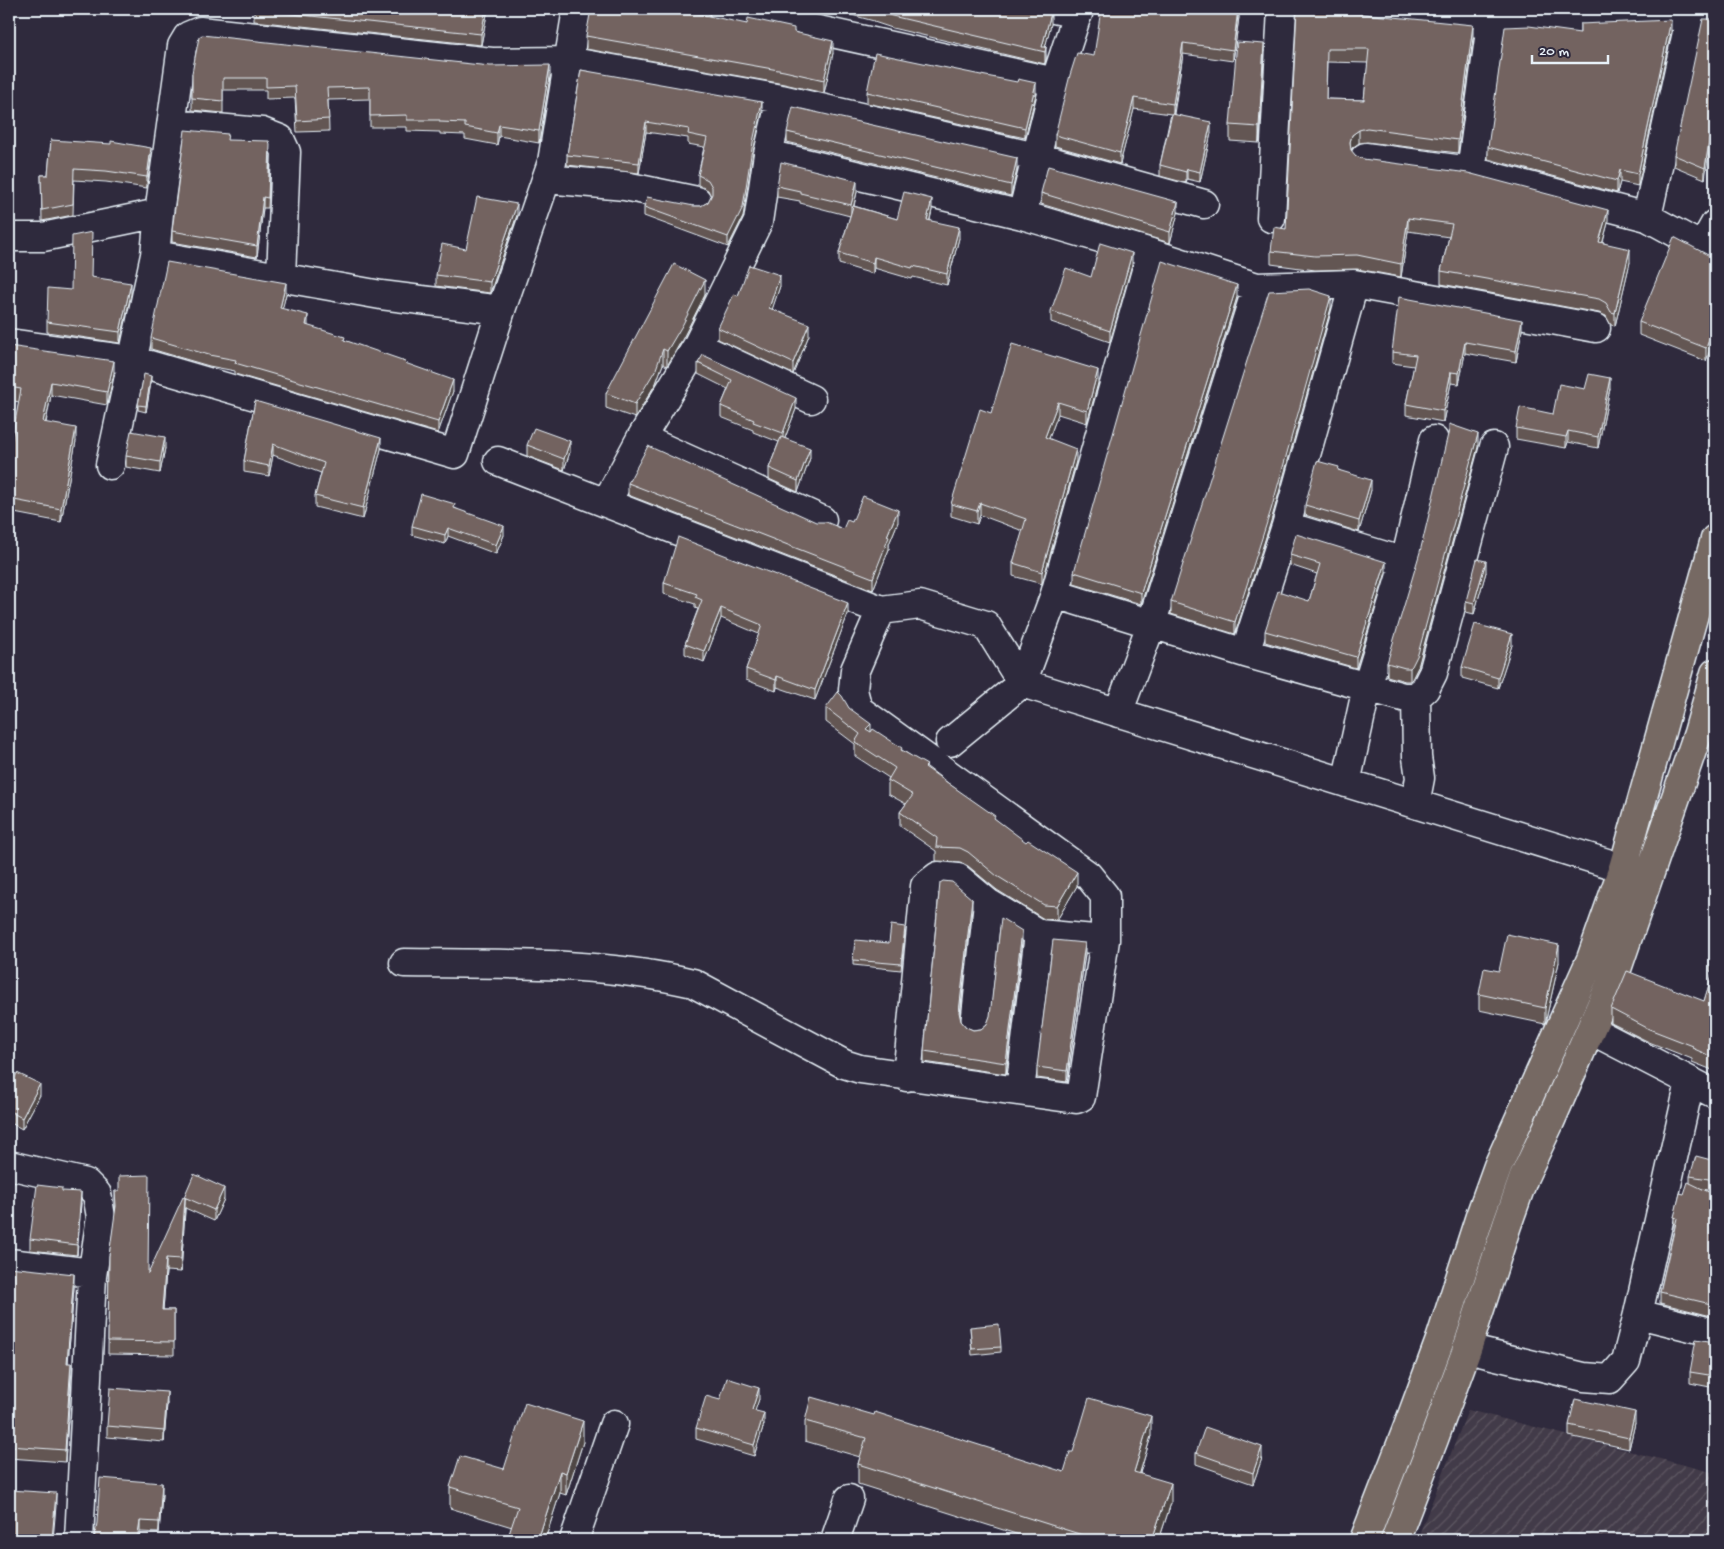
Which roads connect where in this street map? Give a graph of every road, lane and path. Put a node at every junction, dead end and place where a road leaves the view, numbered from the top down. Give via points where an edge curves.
1 (577, 9) edge
2 (728, 9) edge
3 (1282, 9) edge
4 (1335, 9) edge
5 (1070, 11) edge
6 (1458, 14) edge
7 (1703, 14) edge
8 (1491, 24) junction
9 (567, 61) junction
10 (1055, 82) junction
11 (781, 99) junction
12 (172, 124) junction
13 (768, 154) junction
14 (1036, 157) junction
15 (1365, 157) edge
16 (1471, 171) junction
17 (546, 179) junction
18 (697, 200) dead end
19 (1204, 204) dead end
20 (159, 213) junction
21 (1022, 215) junction
22 (1647, 217) junction
23 (1270, 218) dead end
24 (9, 237) edge
25 (1711, 241) edge
26 (1151, 253) junction
27 (155, 255) junction
28 (281, 277) junction
29 (1354, 284) junction
30 (1257, 287) junction
31 (501, 310) junction
32 (1596, 328) dead end
33 (9, 343) edge
34 (697, 346) junction
35 (132, 360) junction
36 (812, 399) dead end
37 (641, 438) junction
38 (1434, 440) dead end
39 (1494, 447) dead end
40 (498, 461) dead end
41 (110, 465) dead end
42 (606, 503) junction
43 (822, 520) edge
44 (1286, 526) junction
45 (1715, 539) edge
46 (1405, 562) junction
47 (1055, 594) junction
48 (881, 610) junction
49 (1151, 625) junction
50 (1246, 653) junction
51 (1715, 673) edge
52 (1022, 684) junction
53 (1367, 687) junction
54 (1416, 697) junction
55 (1118, 713) junction
56 (1707, 736) edge
57 (950, 742) dead end
58 (1346, 783) junction
59 (1416, 804) junction
60 (1623, 868) junction
61 (988, 903) junction
62 (1039, 934) junction
63 (1105, 940) junction
64 (404, 963) dead end
65 (975, 1025) dead end
66 (1591, 1030) junction
67 (907, 1077) junction
68 (1690, 1082) junction
69 (1020, 1092) junction
70 (1715, 1094) edge
71 (9, 1165) edge
72 (9, 1263) edge
73 (92, 1273) junction
74 (1638, 1314) junction
75 (1715, 1333) edge
76 (1467, 1349) junction
77 (614, 1424) dead end
78 (849, 1498) dead end
79 (79, 1540) edge
80 (574, 1540) edge
81 (835, 1540) edge
82 (1364, 1540) edge
83 (1395, 1540) edge

1 - 9 street
2 - 10 street
3 - 23 street
4 - 6 street
5 - 10 street
6 - 8 street
7 - 8 street
7 - 22 street
8 - 16 street
9 - 11 street
9 - 12 street via 492,62 200,31 188,36 182,46
9 - 17 street via 552,162
10 - 14 street
11 - 13 street
11 - 14 street
12 - 20 street
12 - 28 street via 262,132 280,139 286,152
13 - 21 street
13 - 34 street via 758,222
14 - 19 street
14 - 21 street
15 - 16 street
16 - 22 street
17 - 18 street via 625,186
17 - 31 street
20 - 24 street via 43,237
20 - 27 street
21 - 26 street
22 - 25 street
26 - 30 street
26 - 47 street
27 - 28 street
27 - 35 street
28 - 31 street via 381,295
29 - 30 street
29 - 32 street
29 - 44 street
30 - 49 street
31 - 35 street via 455,454
33 - 35 street
34 - 36 street
34 - 37 street
35 - 41 street
37 - 42 street
37 - 43 street
38 - 46 street
39 - 54 street via 1433,673
40 - 42 street
42 - 48 street
44 - 46 street
44 - 50 street
45 - 60 main road
46 - 53 street
47 - 49 street
47 - 52 street
48 - 52 street via 920,606 986,625
48 - 63 street via 855,670 853,690 858,709 1088,875 1105,896
49 - 50 street
49 - 55 street
50 - 53 street
51 - 56 main road
52 - 55 street
52 - 57 street
53 - 54 street via 1403,697
53 - 58 street
54 - 59 street via 1420,778
55 - 58 street
56 - 66 main road
58 - 59 street
59 - 60 street
60 - 82 main road via 1591,959 1498,1166 1440,1340
61 - 62 street
61 - 65 street
61 - 67 street via 958,878 938,876 924,886
62 - 63 street
62 - 69 street
63 - 69 street via 1081,1097
64 - 67 street via 619,970 693,982 844,1064
66 - 68 street
66 - 76 main road via 1524,1177
67 - 69 street
68 - 70 street
68 - 74 street
71 - 73 street via 86,1183 97,1194 101,1217
72 - 73 street
73 - 79 street
74 - 75 street
74 - 76 street via 1626,1361 1610,1379 1584,1377
76 - 83 main road
77 - 80 street
78 - 81 street

